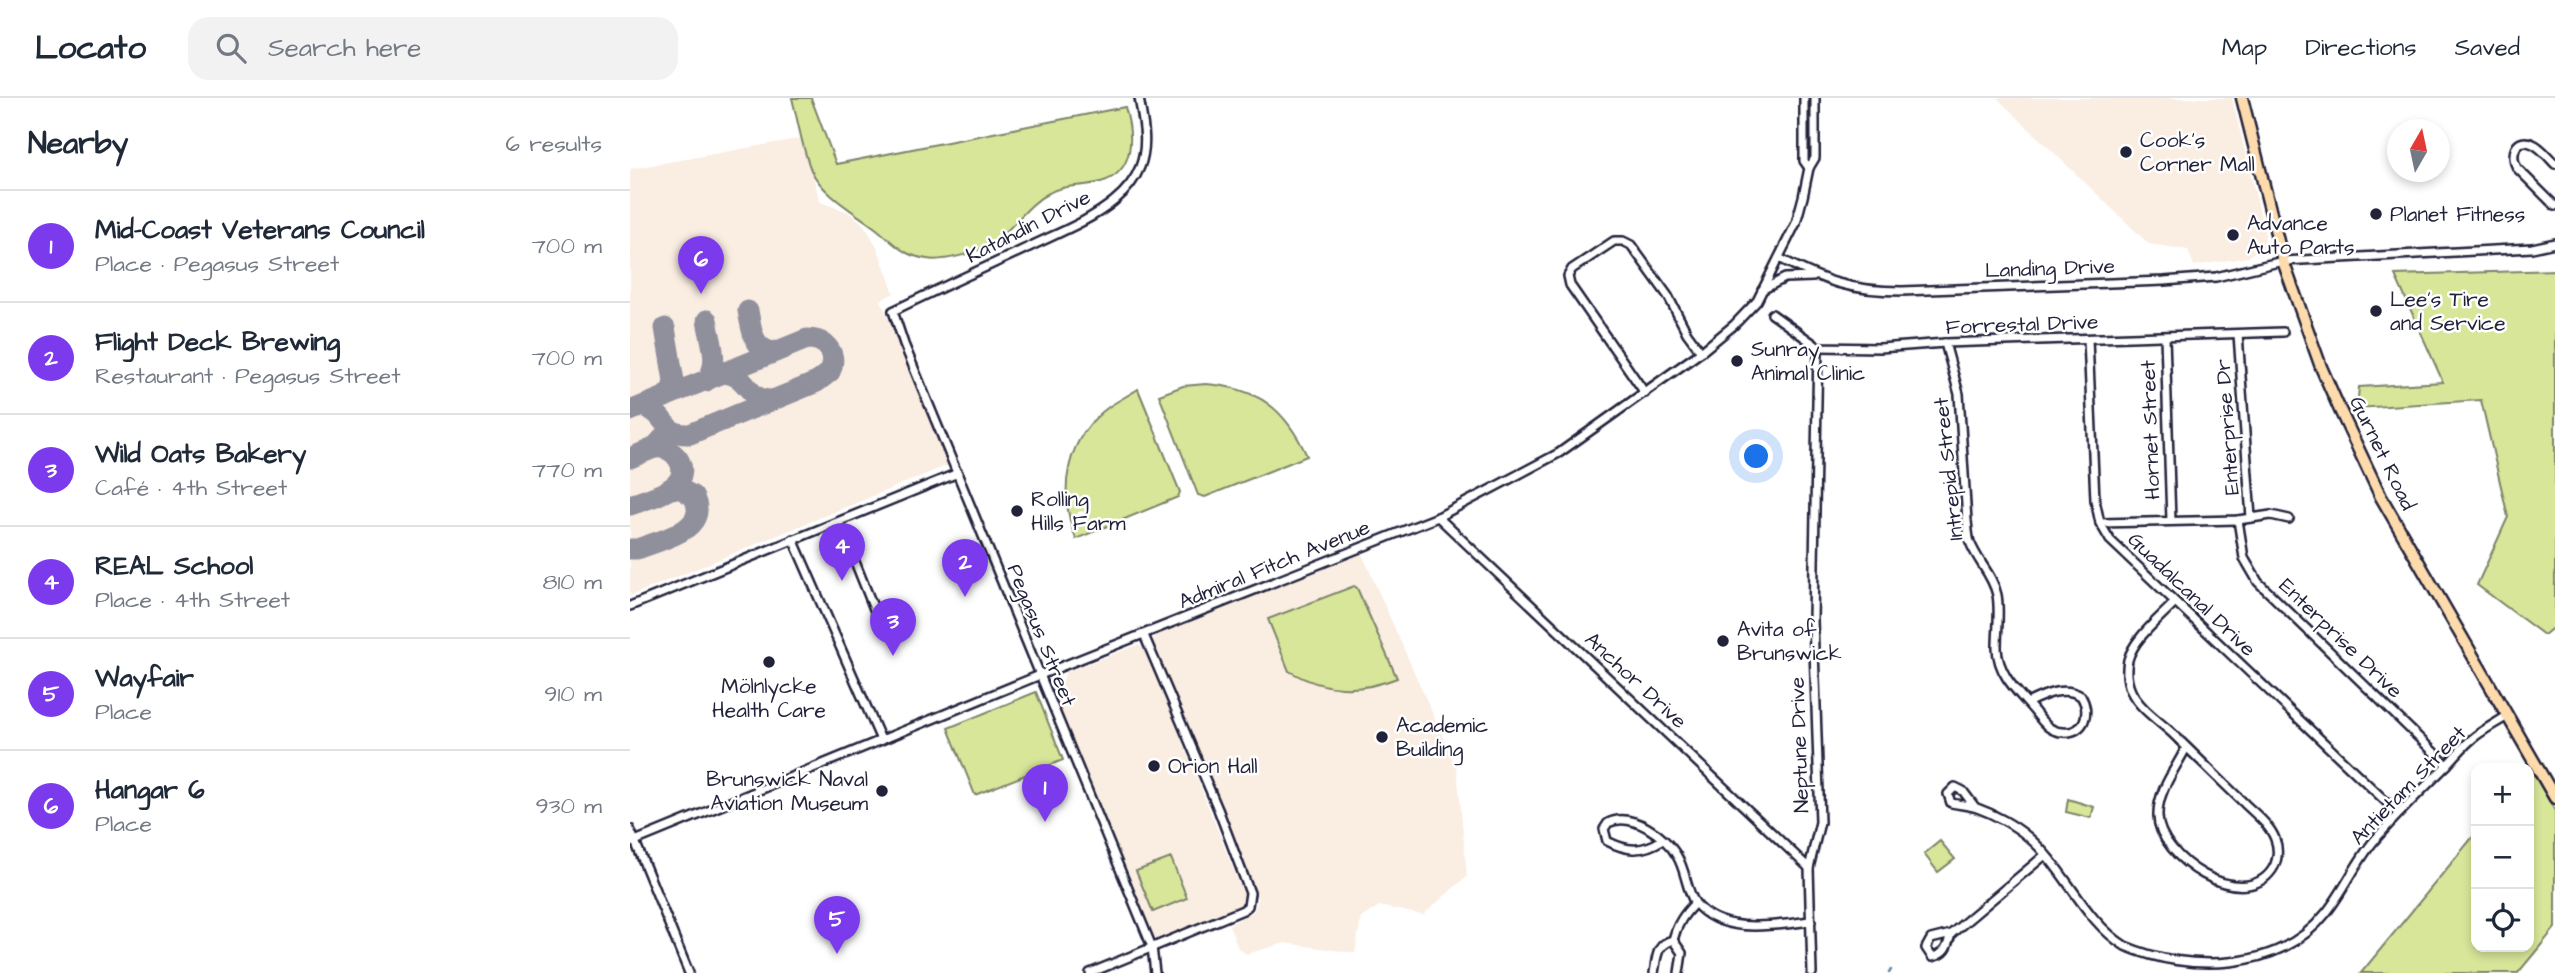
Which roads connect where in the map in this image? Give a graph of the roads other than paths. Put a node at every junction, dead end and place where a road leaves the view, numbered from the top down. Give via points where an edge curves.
1 (1139, 98) edge
2 (1804, 98) edge
3 (1815, 98) edge
4 (2242, 98) edge
5 (2555, 164) edge
6 (1809, 168) junction
7 (2555, 206) edge
8 (2555, 243) edge
9 (1779, 258) junction
10 (2283, 261) junction
11 (1819, 277) junction
12 (1762, 291) junction
13 (893, 311) joint
14 (1772, 314) dead end
15 (2283, 332) dead end
16 (2238, 334) junction
17 (2165, 337) junction
18 (2088, 339) junction
19 (1945, 343) junction
20 (1818, 347) junction
21 (1701, 352) junction
22 (1645, 393) junction
23 (958, 473) junction
24 (1438, 517) junction
25 (2251, 517) junction
26 (2290, 519) dead end
27 (2238, 520) junction
28 (839, 522) junction
29 (2171, 522) junction
30 (2100, 523) junction
31 (793, 539) junction
32 (2174, 603) junction
33 (630, 606) edge
34 (878, 619) dead end
35 (1144, 635) junction
36 (1040, 675) junction
37 (2027, 703) junction
38 (2507, 716) junction
39 (881, 740) junction
40 (2186, 748) junction
41 (2447, 765) junction
42 (2555, 798) edge
43 (1975, 807) dead end
44 (2398, 813) junction
45 (630, 829) edge
46 (1662, 840) junction
47 (632, 842) edge
48 (2045, 855) junction
49 (1809, 868) junction
50 (1695, 903) junction
51 (1811, 921) junction
52 (1951, 934) dead end
53 (1673, 940) junction
54 (1152, 947) junction
55 (689, 973) edge
56 (1090, 973) edge
57 (1155, 973) edge
58 (1654, 973) edge
59 (1679, 973) edge
60 (1812, 973) edge

1 - 13 street, Katahdin Drive via 1144,150 1135,176 1117,199 1058,233
2 - 6 street, Admiral Fitch Avenue via 1804,161
3 - 6 street, Admiral Fitch Avenue via 1815,158
4 - 10 main road, Gurnet Road
5 - 7 street via 2527,142 2513,151 2517,168
6 - 9 street, Admiral Fitch Avenue via 1796,223
8 - 10 street, Landing Drive
9 - 11 street, Landing Drive
9 - 12 street, Admiral Fitch Avenue
10 - 11 street, Landing Drive via 2216,277 1913,291 1865,290
10 - 38 main road, Gurnet Road via 2321,367 2381,497
11 - 12 street, Landing Drive via 1785,278
12 - 21 street, Admiral Fitch Avenue via 1734,325
13 - 23 street, Pegasus Street
14 - 20 street
15 - 16 street, Forrestal Drive
16 - 17 street, Forrestal Drive
16 - 25 street, Enterprise Dr
17 - 18 street, Forrestal Drive
17 - 29 street, Hornet Street
18 - 19 street, Forrestal Drive
18 - 30 street, Guadalcanal Drive
19 - 20 street, Forrestal Drive
19 - 37 street, Intrepid Street via 1959,394 1970,542 1996,593 2000,665
20 - 49 street, Neptune Drive via 1813,620 1820,822
21 - 22 street, Admiral Fitch Avenue
21 - 22 street via 1631,245 1614,241 1572,269 1570,285
22 - 24 street, Admiral Fitch Avenue via 1559,453
23 - 28 street
23 - 36 street, Pegasus Street
24 - 35 street, Admiral Fitch Avenue
24 - 49 street, Anchor Drive
25 - 26 street
25 - 27 street
27 - 29 street
27 - 41 street, Enterprise Drive via 2244,558 2258,582
28 - 31 street
28 - 34 street
29 - 30 street
30 - 32 street, Guadalcanal Drive via 2117,548
31 - 33 street
31 - 39 street
32 - 40 street via 2135,646 2127,681 2135,698
32 - 44 street, Guadalcanal Drive
35 - 36 street, Admiral Fitch Avenue
35 - 54 street via 1250,892 1243,910
36 - 39 street, Admiral Fitch Avenue
36 - 54 street, Pegasus Street
37 - 37 street, Intrepid Street via 2060,733 2078,729 2085,722 2081,696 2073,691 2043,695
38 - 41 street, Antietam Street via 2471,740
38 - 42 main road, Gurnet Road
39 - 47 street, Admiral Fitch Avenue
40 - 40 street via 2272,832 2277,860 2260,881 2224,884 2200,872 2166,842 2158,807
41 - 44 street, Antietam Street
43 - 48 street, Antietam Street via 2023,833
44 - 48 street, Antietam Street via 2370,846 2326,914 2306,933 2259,961 2232,968 2177,966 2126,947 2085,910
45 - 47 street
46 - 46 street via 1650,828 1617,820 1604,829 1607,841 1620,846 1644,850
46 - 50 street via 1677,856
47 - 55 street
48 - 52 street
49 - 51 street, Neptune Drive
50 - 51 street via 1727,923
50 - 53 street via 1683,914
51 - 60 street, Neptune Drive
53 - 58 street via 1658,948
53 - 59 street via 1682,953
54 - 56 street
54 - 57 street, Pegasus Street

